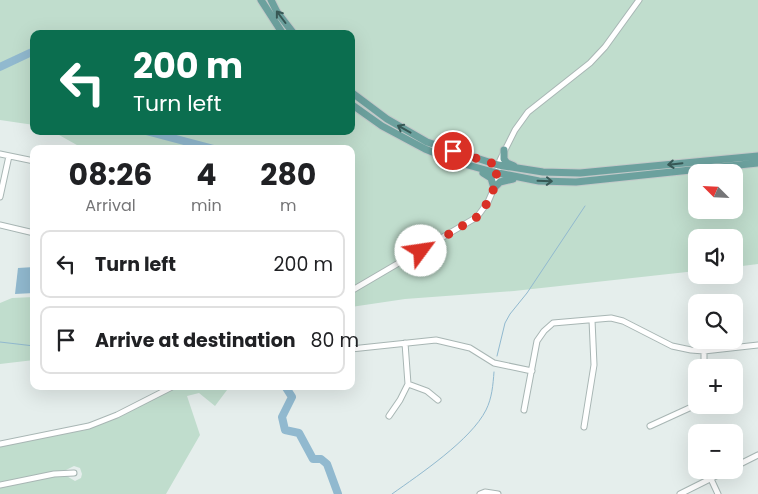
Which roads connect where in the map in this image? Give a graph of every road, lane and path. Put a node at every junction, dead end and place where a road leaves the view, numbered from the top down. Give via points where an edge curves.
1 (261, 0) edge
2 (271, 0) edge
3 (640, 0) edge
4 (280, 30) edge
5 (291, 30) edge
6 (355, 95) edge
7 (355, 107) edge
8 (504, 150) junction
9 (0, 154) edge
10 (9, 156) junction
11 (758, 156) edge
12 (30, 160) edge
13 (481, 160) junction
14 (457, 162) junction
15 (758, 163) edge
16 (498, 165) junction
17 (521, 168) junction
18 (497, 173) junction
19 (522, 178) junction
20 (494, 188) junction
21 (0, 197) edge
22 (0, 225) edge
23 (30, 232) edge
24 (355, 289) edge
25 (592, 320) junction
26 (406, 343) junction
27 (758, 345) edge
28 (355, 349) edge
29 (704, 351) junction
30 (704, 359) edge
31 (532, 370) junction
32 (408, 384) junction
33 (166, 390) edge
34 (438, 400) dead end
35 (688, 409) edge
36 (524, 410) dead end
37 (389, 416) dead end
38 (650, 426) dead end
39 (584, 427) dead end
40 (0, 444) edge
41 (758, 455) edge
42 (743, 462) edge
43 (74, 473) dead end
44 (709, 479) edge
45 (711, 479) edge
46 (0, 484) edge
47 (480, 494) edge
48 (498, 494) edge
49 (680, 494) edge
50 (718, 494) edge

1 - 4 main road
5 -> 2 main road
3 - 8 street via 605,48 528,112
13 -> 6 main road via 427,142 387,119
7 - 14 main road via 382,126
8 - 13 main road via 494,159
8 - 16 street
8 - 17 main road via 505,160
9 - 10 street
10 - 12 street
10 - 21 street
11 -> 17 main road via 580,173
13 - 16 main road
14 - 18 main road
14 - 20 main road via 487,174
19 -> 15 main road via 576,182
16 - 17 main road
16 - 18 street
18 - 19 main road
18 - 20 street
19 - 20 main road via 507,179
20 - 24 street via 477,217
22 - 23 street
25 - 29 street via 611,318 624,321 672,346
25 - 31 street via 553,324 544,331 537,342
25 - 39 street via 594,365
26 - 28 street
26 - 31 street via 436,340 452,343 470,348 494,363
26 - 32 street
27 - 29 street
29 - 30 street
31 - 36 street
32 - 34 street via 427,391
32 - 37 street
33 - 40 street via 90,426
35 - 38 street
41 - 42 street
43 - 46 street
44 - 49 street
45 - 50 street
47 - 48 street

